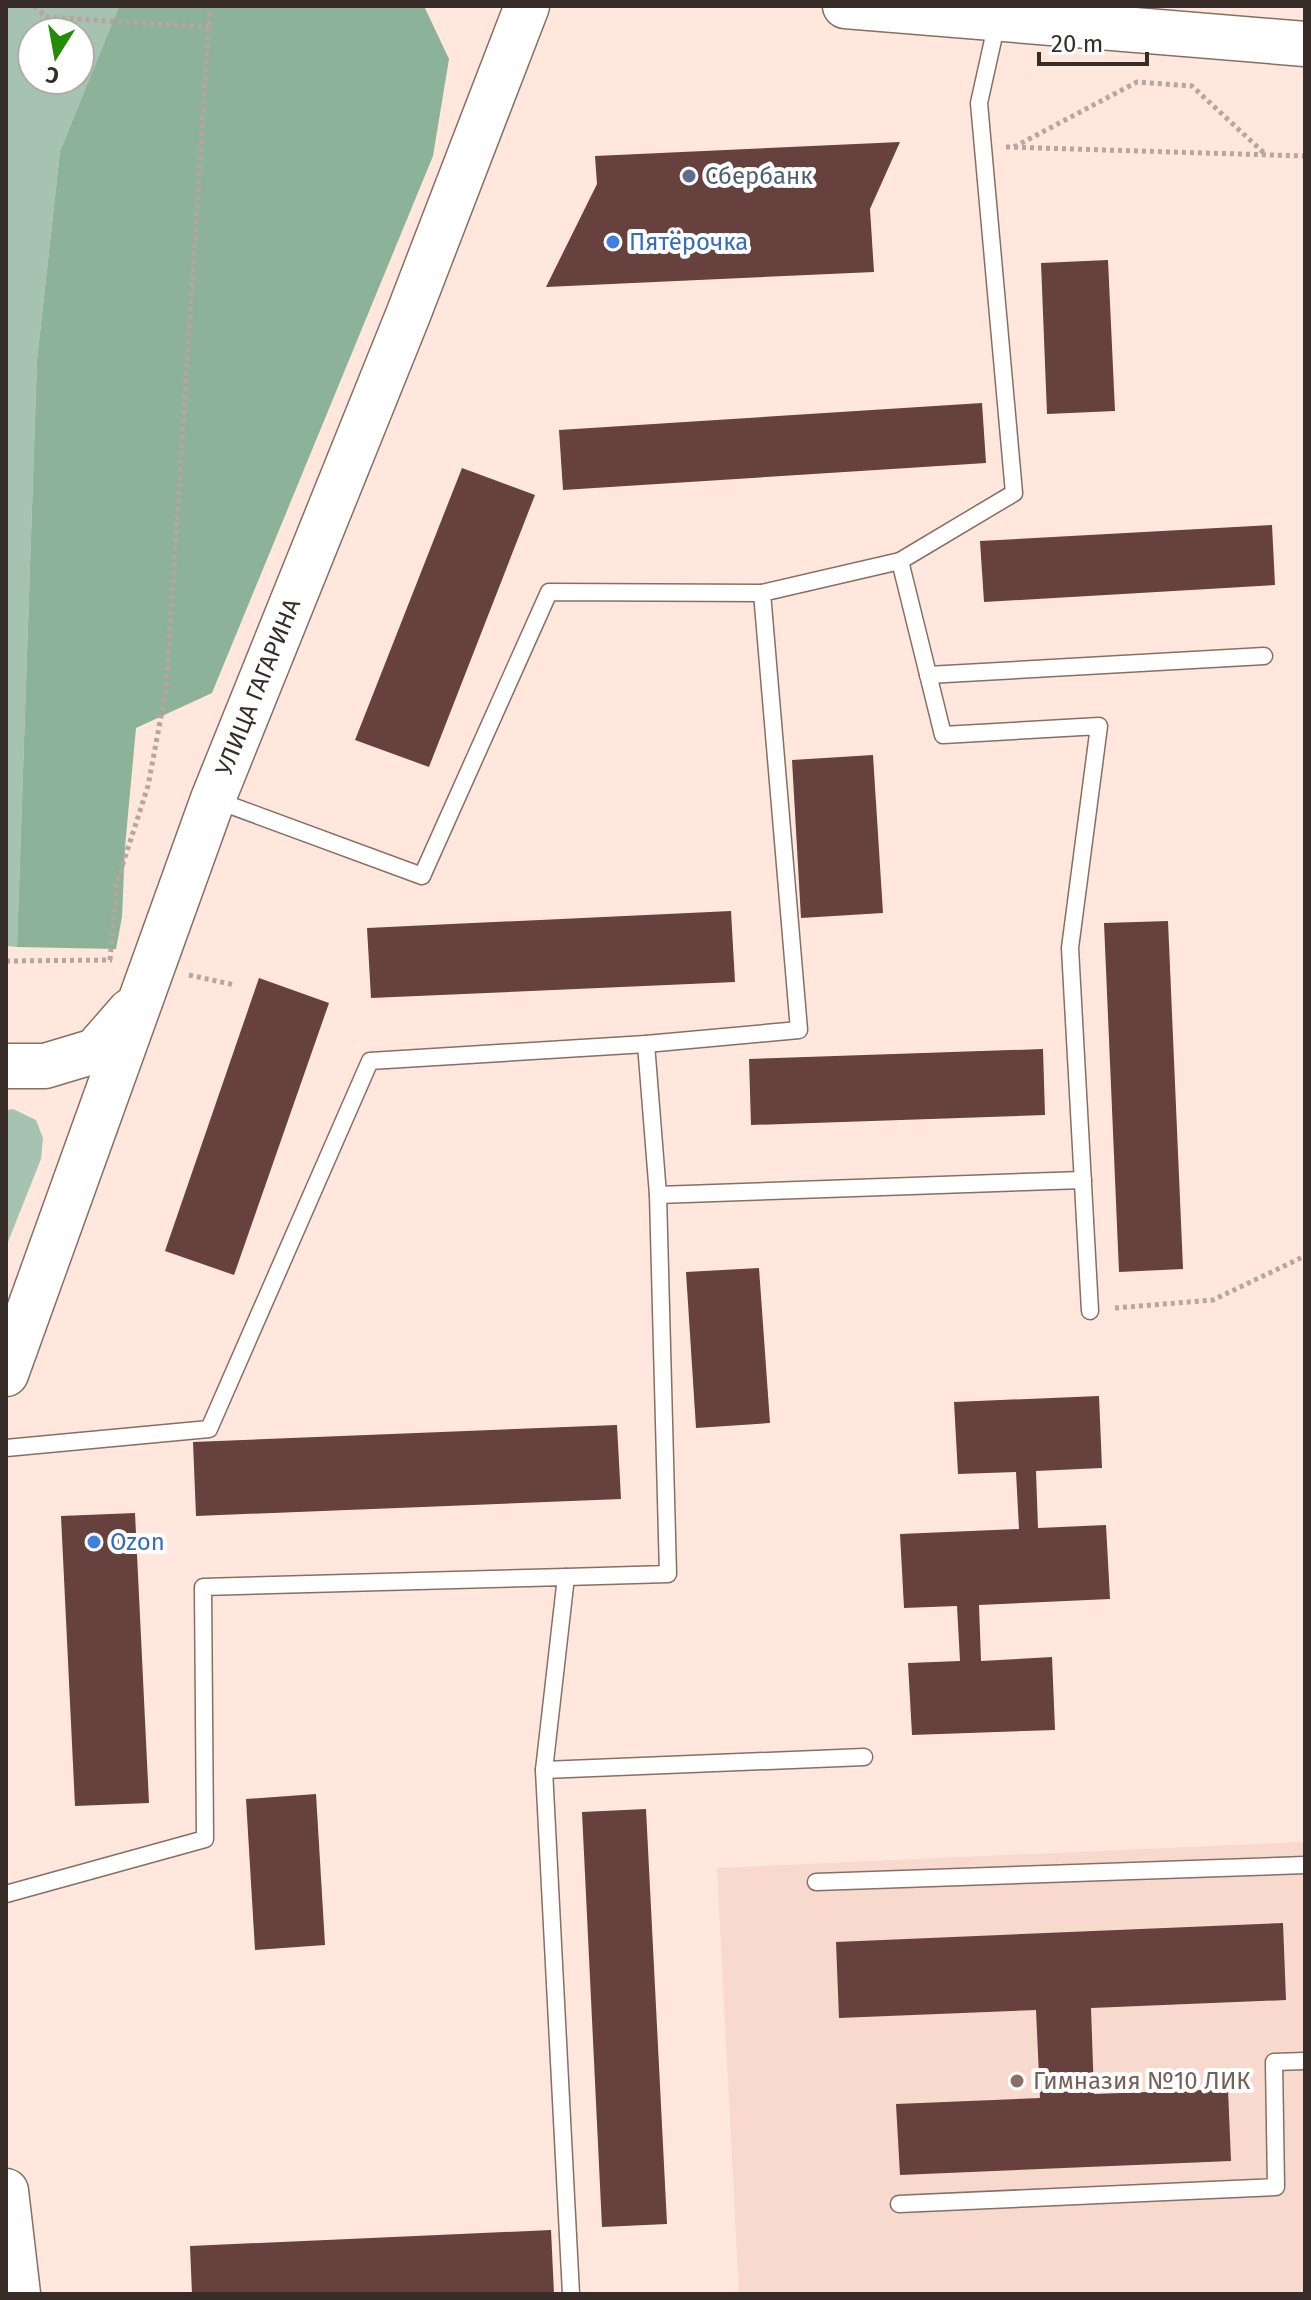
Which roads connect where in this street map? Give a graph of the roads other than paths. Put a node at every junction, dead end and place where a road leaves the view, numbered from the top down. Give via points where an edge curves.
1 (527, 6) edge
2 (845, 6) edge
3 (998, 19) junction
4 (1305, 44) edge
5 (900, 561) junction
6 (762, 593) junction
7 (1264, 656) dead end
8 (928, 675) junction
9 (213, 799) junction
10 (140, 1000) junction
11 (646, 1044) junction
12 (6, 1066) edge
13 (1083, 1180) junction
14 (658, 1195) junction
15 (1090, 1311) road end
16 (6, 1374) edge
17 (6, 1448) edge
18 (566, 1577) junction
19 (864, 1757) dead end
20 (544, 1770) junction
21 (1305, 1865) edge
22 (816, 1882) dead end
23 (6, 1894) edge
24 (1305, 2061) edge
25 (6, 2191) edge
26 (899, 2204) dead end
27 (18, 2294) edge
28 (571, 2294) edge

1 - 9 main road, УЛИЦА ГАГАРИНА
2 - 3 main road
3 - 4 main road
3 - 5 lane via 979,103 1014,493
5 - 6 lane
5 - 8 lane
6 - 9 lane via 549,592 422,876
6 - 11 lane via 799,1030
7 - 8 lane
8 - 13 lane via 943,735 1099,726 1070,948
9 - 10 main road, УЛИЦА ГАГАРИНА
10 - 12 main road via 95,1051 45,1066
10 - 16 main road, УЛИЦА ГАГАРИНА
11 - 14 lane
11 - 17 lane via 370,1061 209,1429
13 - 14 lane
13 - 15 lane
14 - 18 lane via 668,1574
18 - 20 lane
18 - 23 lane via 203,1587 205,1839
19 - 20 lane
20 - 28 lane
21 - 22 lane
24 - 26 lane via 1274,2062 1276,2187
25 - 27 main road

